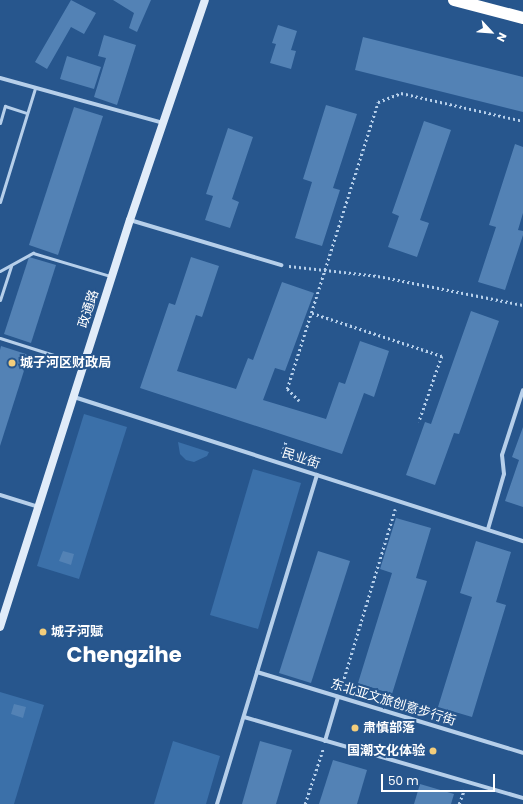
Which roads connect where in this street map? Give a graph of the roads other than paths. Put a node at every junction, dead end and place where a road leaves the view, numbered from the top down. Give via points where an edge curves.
1 (205, 0) edge
2 (454, 0) edge
3 (523, 18) edge
4 (0, 78) edge
5 (35, 88) junction
6 (27, 113) junction
7 (0, 123) edge
8 (163, 124) junction
9 (0, 202) edge
10 (130, 220) junction
11 (281, 265) road end
12 (11, 266) junction
13 (0, 272) edge
14 (112, 276) junction
15 (0, 300) edge
16 (0, 338) edge
17 (84, 364) junction
18 (523, 390) edge
19 (74, 397) junction
20 (317, 475) junction
21 (0, 495) edge
22 (38, 507) junction
23 (488, 530) junction
24 (523, 541) edge
25 (0, 627) edge
26 (257, 672) junction
27 (338, 697) junction
28 (244, 717) junction
29 (325, 741) junction
30 (523, 753) edge
31 (523, 798) edge
32 (217, 804) edge

1 - 8 main road, 政通路
2 - 3 highway
4 - 5 street
5 - 6 lane
5 - 8 street
6 - 7 lane via 5,106
6 - 9 lane
8 - 10 main road, 政通路
10 - 11 street
10 - 14 main road, 政通路
12 - 13 lane
12 - 14 lane via 33,253
12 - 15 lane
14 - 17 main road, 政通路
16 - 17 lane
17 - 19 main road, 政通路
18 - 23 street via 502,455 504,474
19 - 20 street, 民业街
19 - 22 main road, 政通路
20 - 23 street, 民业街
20 - 26 street
21 - 22 street
22 - 25 main road, 政通路
23 - 24 street, 民业街
26 - 27 street, 东北亚文旅创意步行街
26 - 28 street
27 - 29 street
27 - 30 street, 东北亚文旅创意步行街
28 - 29 street
28 - 32 street
29 - 31 street

